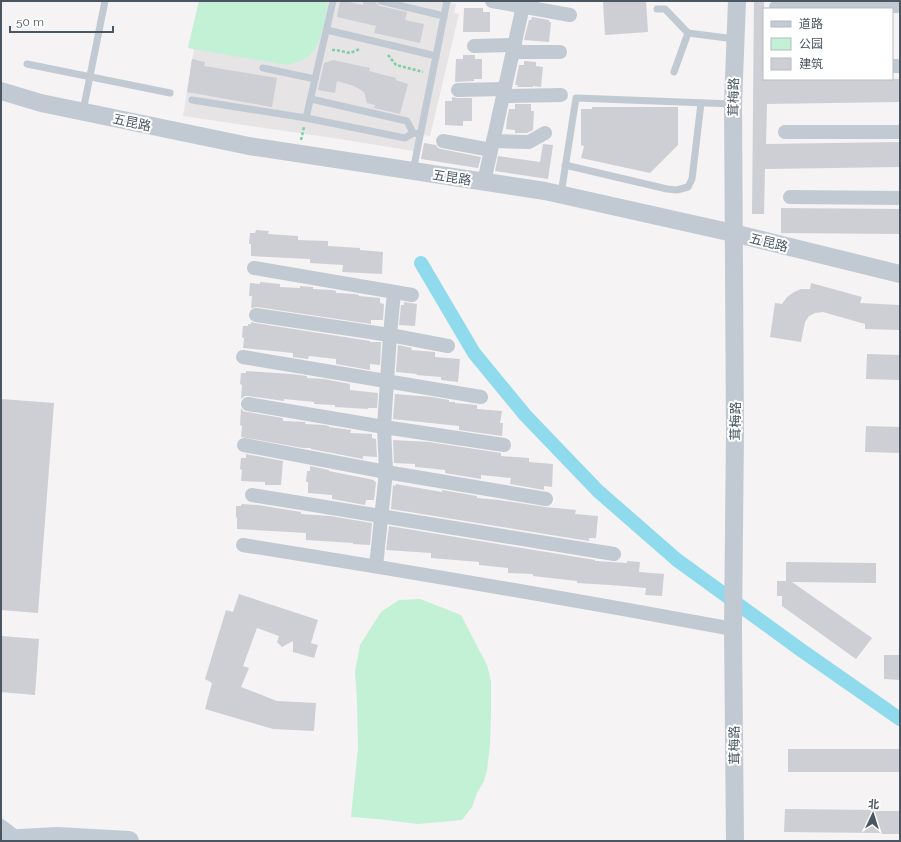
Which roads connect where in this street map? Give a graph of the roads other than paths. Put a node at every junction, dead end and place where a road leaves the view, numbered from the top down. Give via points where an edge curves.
1 (105, 1) edge
2 (333, 1) edge
3 (381, 1) edge
4 (447, 1) edge
5 (492, 1) edge
6 (737, 1) edge
7 (523, 6) junction
8 (900, 6) edge
9 (776, 7) dead end
10 (658, 9) dead end
11 (570, 15) dead end
12 (444, 16) junction
13 (327, 30) junction
14 (688, 33) junction
15 (735, 39) junction
16 (474, 46) dead end
17 (514, 48) junction
18 (560, 52) dead end
19 (436, 56) junction
20 (27, 64) dead end
21 (263, 68) dead end
22 (674, 72) dead end
23 (90, 77) junction
24 (315, 79) junction
25 (458, 90) dead end
26 (1, 91) edge
27 (170, 93) dead end
28 (504, 93) junction
29 (561, 95) dead end
30 (311, 99) junction
31 (192, 100) dead end
32 (701, 103) junction
33 (732, 104) junction
34 (83, 112) junction
35 (306, 118) junction
36 (785, 132) dead end
37 (900, 132) edge
38 (545, 133) dead end
39 (416, 134) junction
40 (443, 141) dead end
41 (492, 145) junction
42 (565, 165) junction
43 (413, 171) junction
44 (484, 182) junction
45 (561, 194) junction
46 (790, 197) dead end
47 (900, 198) edge
48 (733, 233) junction
49 (254, 268) dead end
50 (900, 274) edge
51 (394, 292) junction
52 (412, 295) dead end
53 (256, 315) dead end
54 (390, 335) junction
55 (448, 346) dead end
56 (243, 357) dead end
57 (387, 381) junction
58 (481, 397) dead end
59 (248, 404) dead end
60 (384, 427) junction
61 (244, 445) dead end
62 (504, 445) dead end
63 (386, 472) junction
64 (252, 495) dead end
65 (546, 499) dead end
66 (381, 516) junction
67 (243, 545) dead end
68 (614, 554) dead end
69 (376, 566) junction
70 (733, 629) junction
71 (1, 826) edge
72 (10, 839) edge
73 (129, 841) edge
74 (735, 841) edge

1 - 23 lane
2 - 13 lane
3 - 12 lane
4 - 12 lane
5 - 7 street
6 - 15 street, 茸梅路
7 - 11 street
7 - 17 street
8 - 9 street
10 - 14 lane via 665,9
12 - 19 lane
13 - 19 lane
13 - 24 lane
14 - 15 lane
14 - 22 lane
15 - 33 street, 茸梅路
16 - 17 street
17 - 18 street
17 - 28 street
19 - 39 lane
20 - 23 lane
21 - 24 lane
23 - 27 lane
23 - 34 lane
24 - 30 lane
25 - 28 street
26 - 34 street, 五昆路
28 - 29 street
28 - 41 street
30 - 35 lane
30 - 39 lane via 407,121
31 - 35 lane
32 - 33 lane
32 - 42 lane via 576,98
32 - 42 lane via 692,179 688,187 667,189
33 - 48 street, 茸梅路
34 - 43 street, 五昆路 via 249,146
35 - 39 lane via 405,138
36 - 37 street
38 - 41 street via 529,142
39 - 43 lane
40 - 41 street
41 - 44 street
42 - 45 lane
43 - 44 street, 五昆路
44 - 45 street, 五昆路
45 - 48 street, 五昆路
46 - 47 street
48 - 50 street, 五昆路
48 - 70 street, 茸梅路
49 - 51 street
51 - 52 street
51 - 54 street
53 - 54 street
54 - 55 street
54 - 57 street
56 - 57 street
57 - 58 street
57 - 60 street
59 - 60 street
60 - 62 street
60 - 63 street
61 - 63 street
63 - 65 street
63 - 66 street
64 - 66 street
66 - 68 street
66 - 69 street
67 - 69 street
69 - 70 street
70 - 74 street, 茸梅路
71 - 72 street
72 - 73 main road via 57,837

